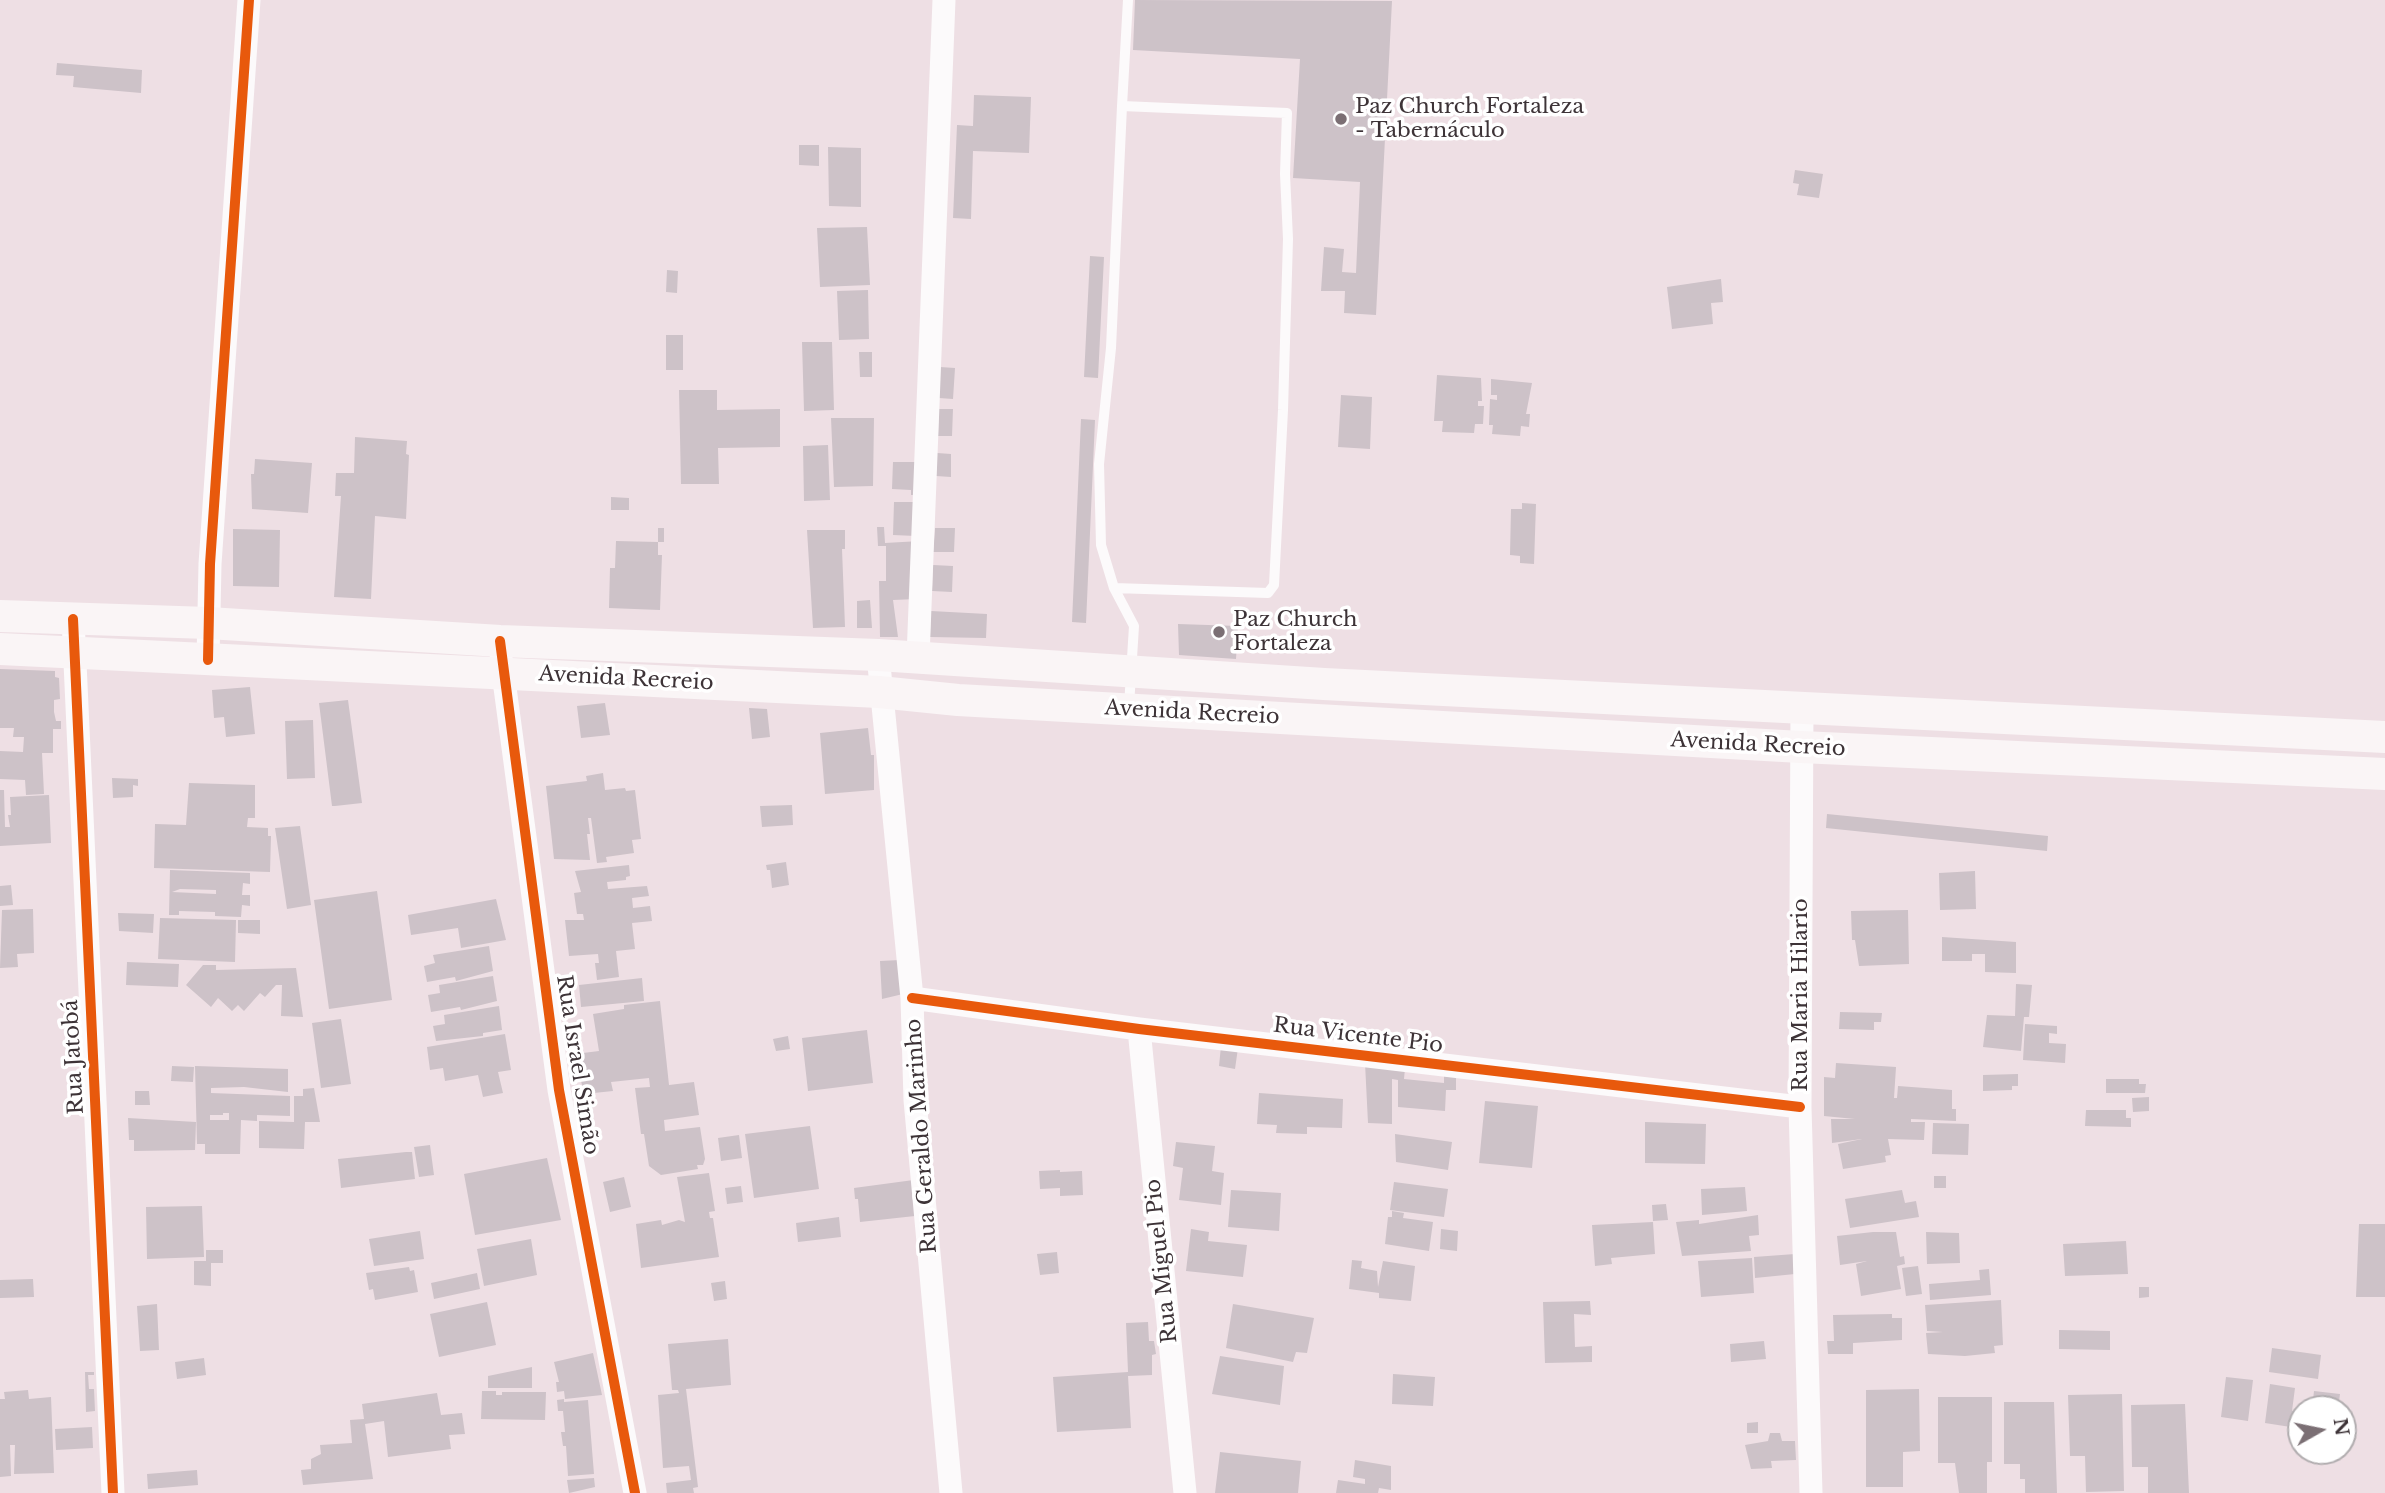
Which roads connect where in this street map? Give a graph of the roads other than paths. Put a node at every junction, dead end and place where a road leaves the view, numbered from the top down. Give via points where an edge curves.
1 (249, 0) edge
2 (944, 0) edge
3 (1128, 0) edge
4 (1122, 106) junction
5 (1114, 588) junction
6 (0, 615) edge
7 (73, 619) junction
8 (208, 622) junction
9 (500, 641) junction
10 (0, 649) edge
11 (75, 653) junction
12 (878, 654) junction
13 (918, 657) junction
14 (208, 660) junction
15 (502, 672) junction
16 (1133, 673) junction
17 (1324, 684) junction
18 (880, 692) junction
19 (1802, 707) junction
20 (1129, 709) junction
21 (1321, 721) junction
22 (2385, 737) edge
23 (1801, 747) junction
24 (2385, 774) edge
25 (912, 998) junction
26 (1139, 1029) junction
27 (1800, 1107) junction
28 (113, 1493) edge
29 (635, 1493) edge
30 (951, 1493) edge
31 (1185, 1493) edge
32 (1811, 1493) edge

1 - 8 street
2 - 13 street
3 - 4 lane
4 - 5 lane via 1098,510 1101,545
4 - 5 lane via 1287,113 1288,239 1274,585 1268,593 1255,594
5 - 16 lane via 1134,626
6 - 7 main road, Avenida Recreio
7 - 8 main road, Avenida Recreio
7 - 11 street, Rua Jatobá
8 - 9 main road, Avenida Recreio
8 - 14 street
9 - 12 main road, Avenida Recreio
9 - 15 street, Rua Israel Simão
10 - 11 main road, Avenida Recreio
11 - 14 main road, Avenida Recreio
11 - 28 street, Rua Jatobá
12 - 13 main road, Avenida Recreio
12 - 18 street, Rua Geraldo Marinho
13 - 16 main road, Avenida Recreio
14 - 15 main road, Avenida Recreio
15 - 18 main road, Avenida Recreio
15 - 29 street, Rua Israel Simão via 559,1090
16 - 17 main road, Avenida Recreio
16 - 20 lane
17 - 19 main road, Avenida Recreio
17 - 21 main road
18 - 20 main road, Avenida Recreio
18 - 25 street, Rua Geraldo Marinho
19 - 22 main road, Avenida Recreio
19 - 23 street, Rua Maria Hilario
20 - 21 main road, Avenida Recreio
21 - 23 main road, Avenida Recreio
23 - 24 main road, Avenida Recreio
23 - 27 street, Rua Maria Hilario
25 - 26 street, Rua Vicente Pio
25 - 30 street, Rua Geraldo Marinho via 915,1100
26 - 27 street, Rua Vicente Pio
26 - 31 street, Rua Miguel Pio
27 - 32 street, Rua Maria Hilario

